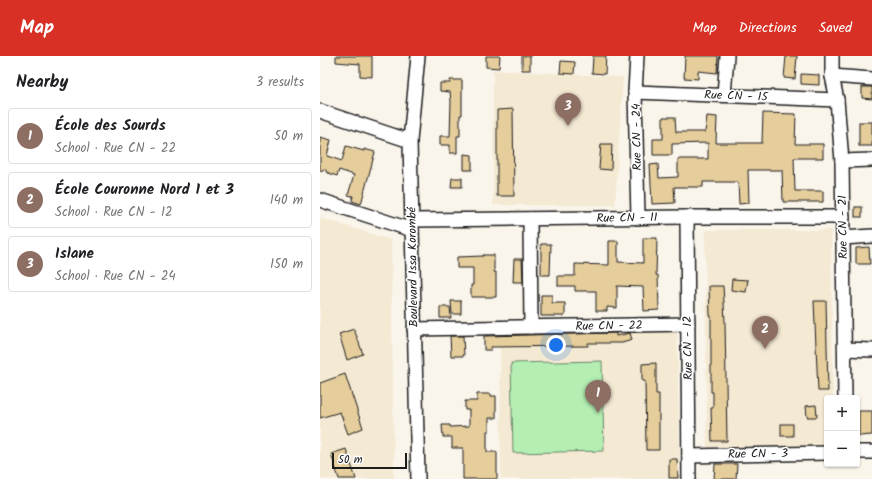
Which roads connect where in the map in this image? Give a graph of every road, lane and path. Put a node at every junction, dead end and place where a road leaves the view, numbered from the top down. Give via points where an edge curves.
1 (418, 56) edge
2 (637, 56) edge
3 (727, 56) edge
4 (832, 56) edge
5 (832, 76) junction
6 (872, 80) edge
7 (636, 92) junction
8 (724, 95) junction
9 (837, 100) junction
10 (320, 111) edge
11 (410, 141) junction
12 (872, 160) edge
13 (842, 161) junction
14 (320, 200) edge
15 (687, 217) junction
16 (843, 217) junction
17 (530, 218) junction
18 (638, 218) junction
19 (412, 225) junction
20 (872, 236) edge
21 (843, 238) junction
22 (688, 324) junction
23 (530, 327) junction
24 (414, 329) junction
25 (844, 349) junction
26 (872, 350) edge
27 (845, 395) edge
28 (860, 452) edge
29 (872, 452) edge
30 (824, 453) edge
31 (689, 456) junction
32 (418, 479) edge
33 (690, 479) edge

1 - 11 street, Boulevard Issa Korombé
2 - 7 street, Rue CN - 24
3 - 8 street
4 - 5 street, Rue CN - 21
5 - 6 street
5 - 9 street, Rue CN - 21
7 - 8 street, Rue CN - 15
7 - 18 street, Rue CN - 24
8 - 9 street, Rue CN - 15
9 - 13 street, Rue CN - 21
10 - 11 street
11 - 19 street, Boulevard Issa Korombé
12 - 13 street
13 - 16 street, Rue CN - 21
14 - 19 street, Rue CN - 11
15 - 16 street, Rue CN - 11
15 - 18 street, Rue CN - 11
15 - 22 street, Rue CN - 12
16 - 21 street, Rue CN - 21
17 - 18 street, Rue CN - 11
17 - 19 street, Rue CN - 11
17 - 23 street
19 - 24 street, Boulevard Issa Korombé
20 - 21 street
21 - 25 street, Rue CN - 21
22 - 23 street, Rue CN - 22
22 - 31 street, Rue CN - 12
23 - 24 street, Rue CN - 22
24 - 32 street, Boulevard Issa Korombé
25 - 26 street
25 - 27 street, Rue CN - 21
28 - 29 street
30 - 31 street, Rue CN - 3
31 - 33 street, Rue CN - 12

